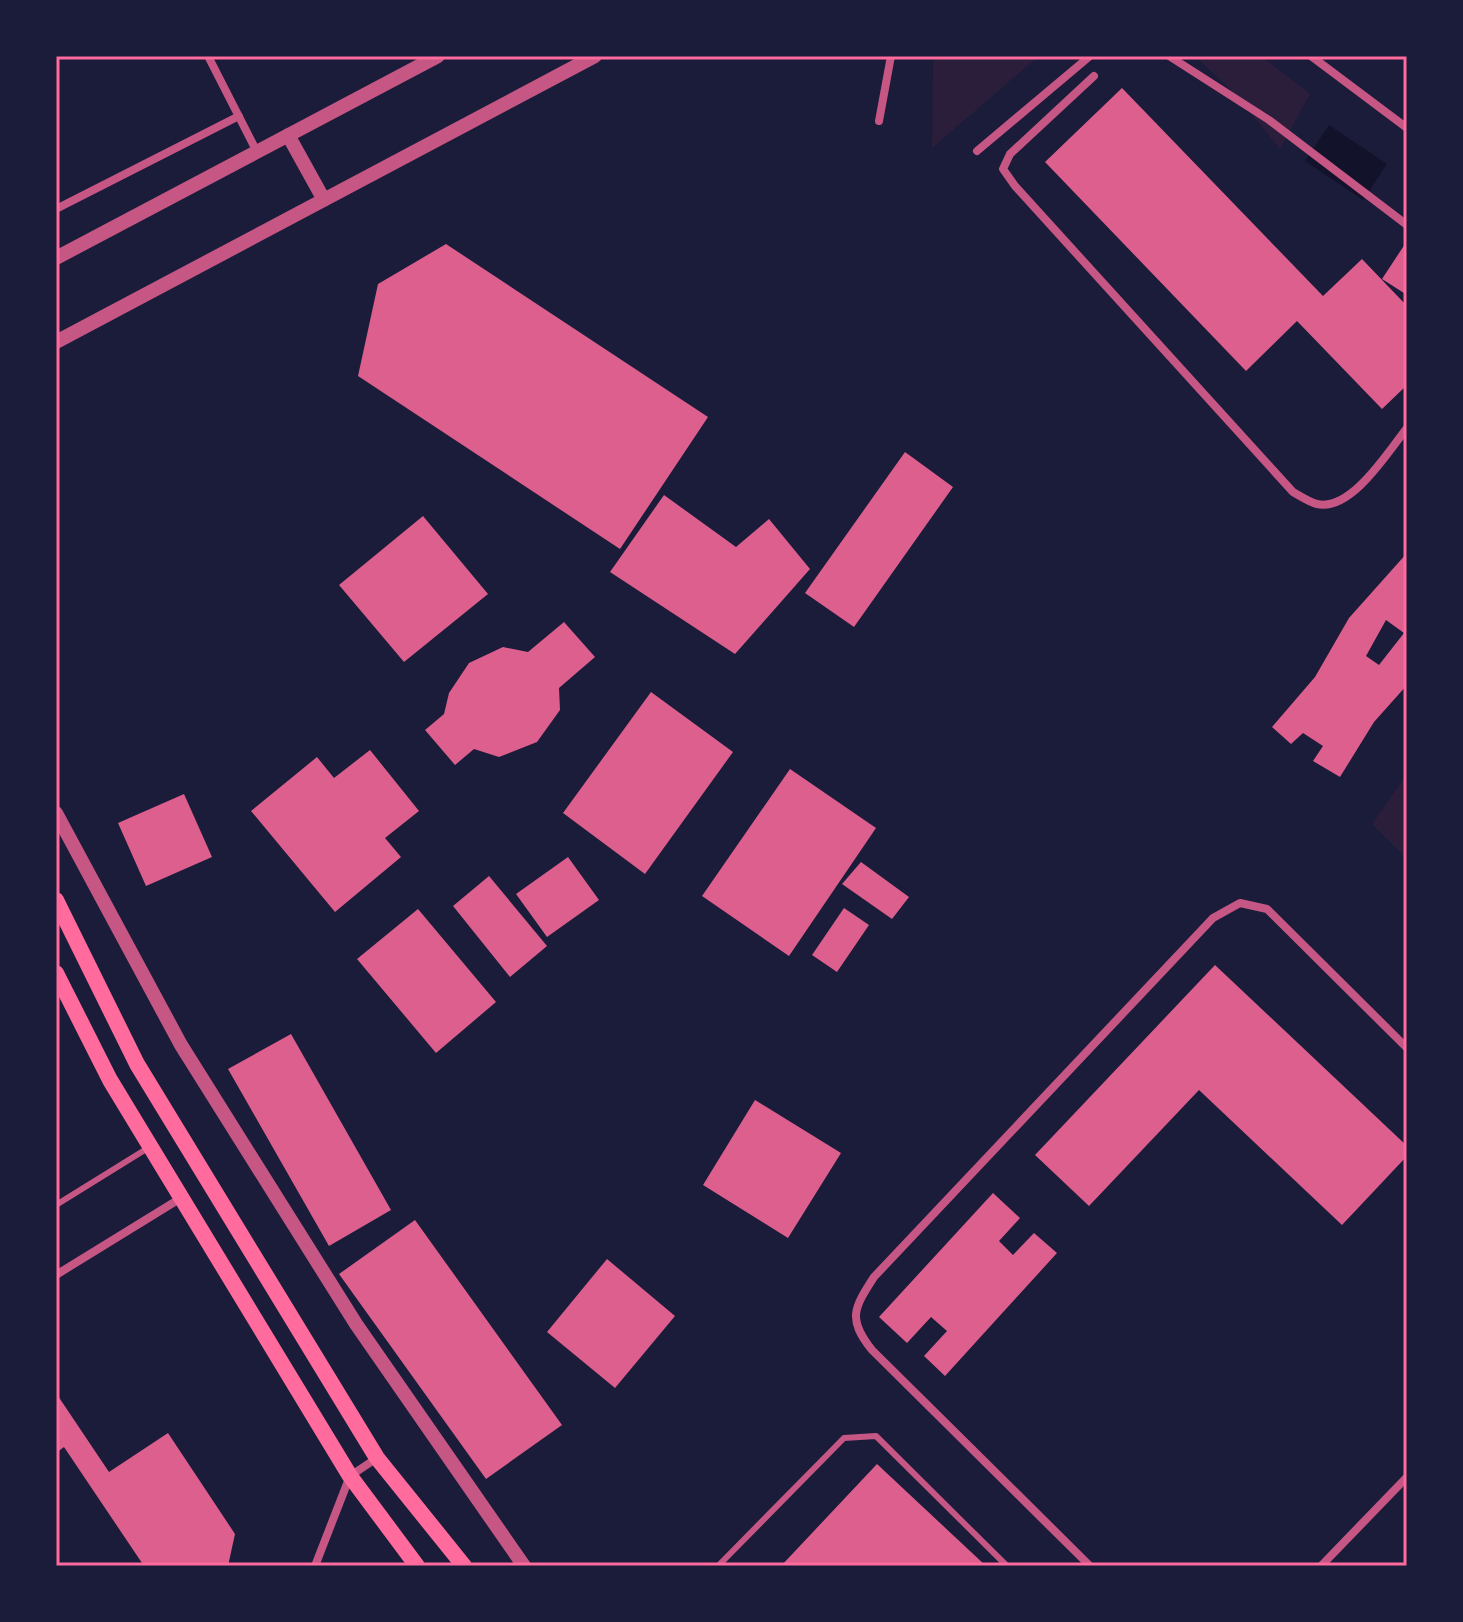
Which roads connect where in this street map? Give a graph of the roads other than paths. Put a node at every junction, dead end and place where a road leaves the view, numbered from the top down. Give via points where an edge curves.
1 (208, 56) edge
2 (438, 56) edge
3 (595, 56) edge
4 (891, 56) edge
5 (1090, 56) edge
6 (1169, 56) edge
7 (1311, 56) edge
8 (1094, 76) dead end
9 (239, 116) junction
10 (879, 121) dead end
11 (1407, 128) edge
12 (288, 135) junction
13 (977, 151) dead end
14 (257, 152) junction
15 (324, 200) junction
16 (56, 209) edge
17 (1407, 225) edge
18 (56, 258) edge
19 (56, 342) edge
20 (1407, 428) edge
21 (56, 813) edge
22 (56, 900) edge
23 (56, 973) edge
24 (1407, 1048) edge
25 (151, 1147) junction
26 (182, 1198) junction
27 (56, 1205) edge
28 (56, 1275) edge
29 (377, 1458) junction
30 (350, 1476) junction
31 (1407, 1477) edge
32 (315, 1566) edge
33 (417, 1566) edge
34 (464, 1566) edge
35 (524, 1566) edge
36 (718, 1566) edge
37 (1007, 1566) edge
38 (1090, 1566) edge
39 (1321, 1566) edge

1 - 9 street
2 - 12 street
3 - 15 street
4 - 10 street
5 - 13 street
6 - 17 street via 1269,120
7 - 11 street
8 - 20 street via 1010,154 1003,169 1015,186 1293,492 1318,504 1351,496
9 - 14 street
9 - 16 street
12 - 14 street
12 - 15 street
14 - 18 street
15 - 19 street
21 - 35 street via 190,1059 356,1324
22 - 29 main road via 137,1064
23 - 25 main road
24 - 38 street via 1267,909 1240,903 1202,929 874,1277 862,1296 855,1315 858,1333 872,1350
25 - 26 main road
25 - 27 lane
26 - 28 street
26 - 30 main road
29 - 30 street
29 - 34 main road
30 - 32 street
30 - 33 main road
31 - 39 street
36 - 37 lane via 844,1438 876,1436

